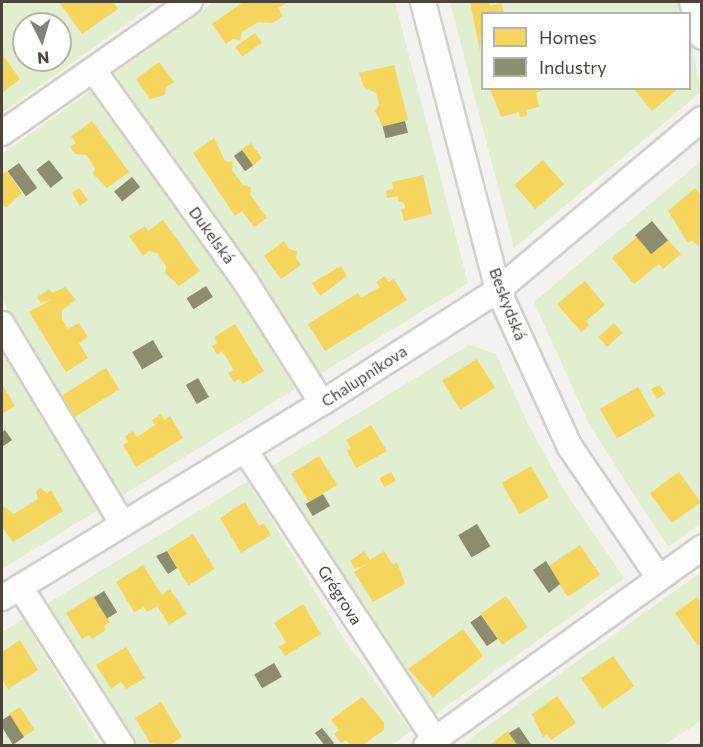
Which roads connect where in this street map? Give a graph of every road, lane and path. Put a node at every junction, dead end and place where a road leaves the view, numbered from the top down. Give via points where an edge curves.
1 (190, 2) edge
2 (423, 2) edge
3 (693, 2) edge
4 (702, 37) edge
5 (94, 71) junction
6 (702, 119) edge
7 (2, 133) edge
8 (498, 290) junction
9 (2, 324) edge
10 (322, 403) junction
11 (245, 450) junction
12 (122, 523) junction
13 (702, 548) edge
14 (659, 578) junction
15 (11, 592) edge
16 (431, 742) edge
17 (122, 746) edge

1 - 5 street
2 - 8 street, Beskydská
3 - 4 street
5 - 7 street
5 - 10 street, Dukelská via 245,281
6 - 8 street, Chalupníkova
8 - 10 street, Chalupníkova
8 - 14 street, Beskydská via 570,447
9 - 12 street
10 - 11 street, Chalupníkova
11 - 12 street, Chalupníkova
11 - 16 street, Grégrova
12 - 15 street, Chalupníkova
13 - 14 street
14 - 16 street
15 - 17 street

